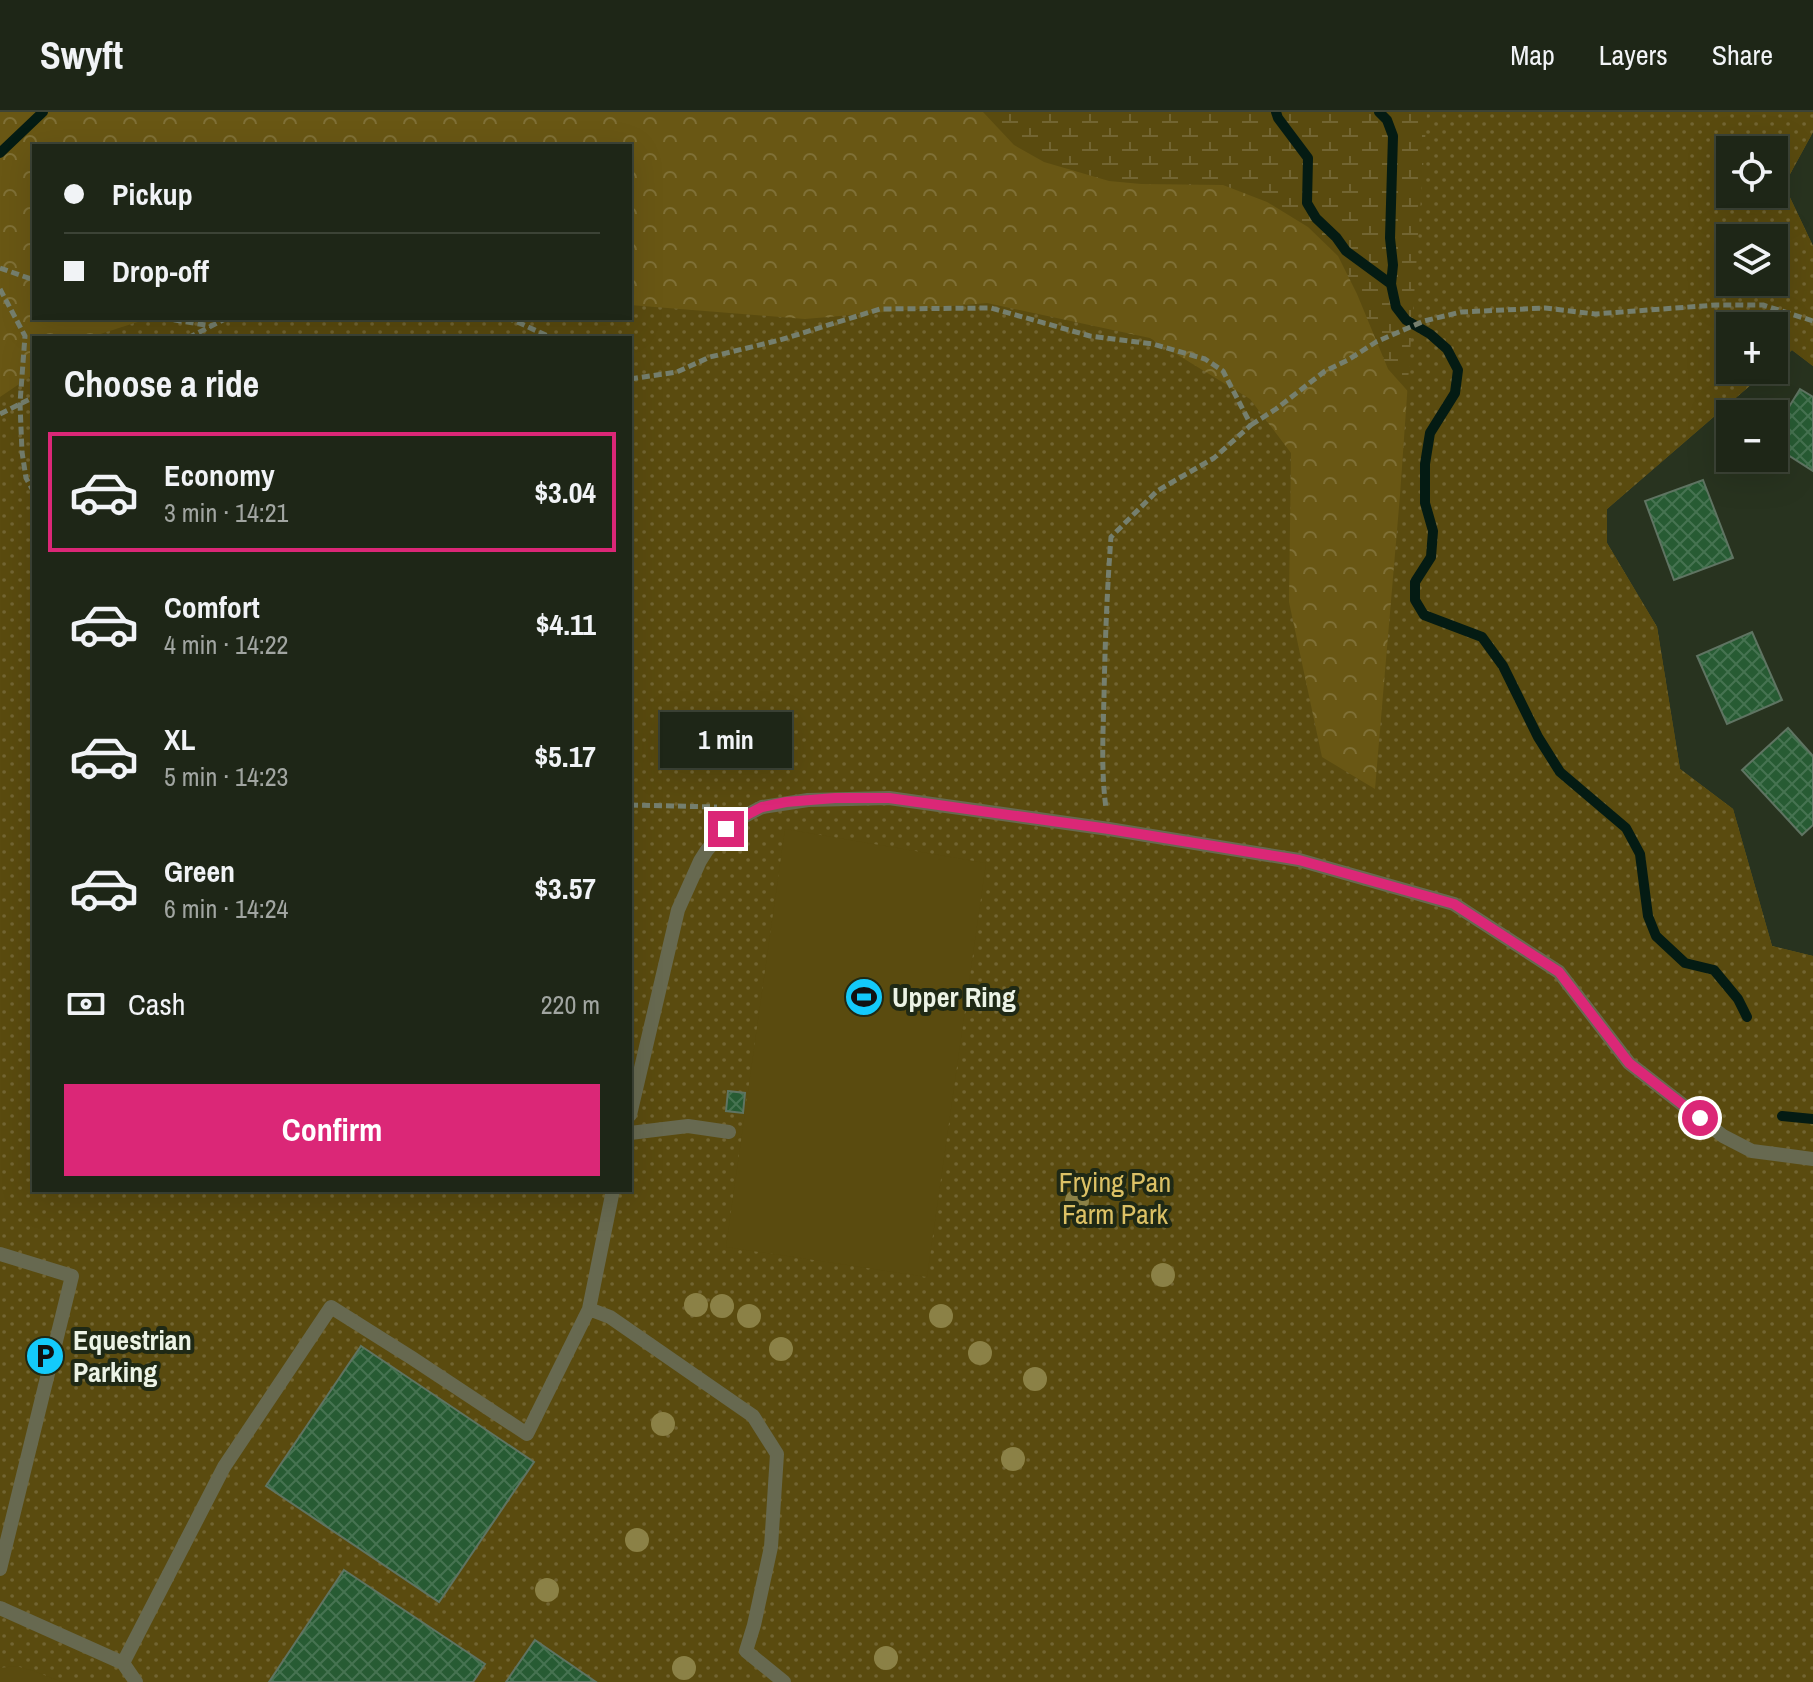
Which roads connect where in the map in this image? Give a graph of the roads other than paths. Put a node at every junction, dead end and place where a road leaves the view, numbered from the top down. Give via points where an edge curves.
1 (632, 1106) edge
2 (729, 1132) dead end
3 (632, 1133) edge
4 (1813, 1159) edge
5 (613, 1192) edge
6 (0, 1254) edge
7 (589, 1309) junction
8 (0, 1569) edge
9 (0, 1608) edge
10 (123, 1663) junction
11 (136, 1682) edge
12 (784, 1682) edge

1 - 4 lane via 678,910 707,850 726,829 762,807 889,798 1299,860 1454,904 1559,972 1629,1063 1723,1136 1752,1151
2 - 3 lane via 688,1126
5 - 7 lane
6 - 8 lane via 72,1276
7 - 10 lane via 527,1434 331,1307 224,1467
7 - 12 lane via 610,1317 753,1416 777,1454 771,1547 746,1651
9 - 10 lane
10 - 11 lane

